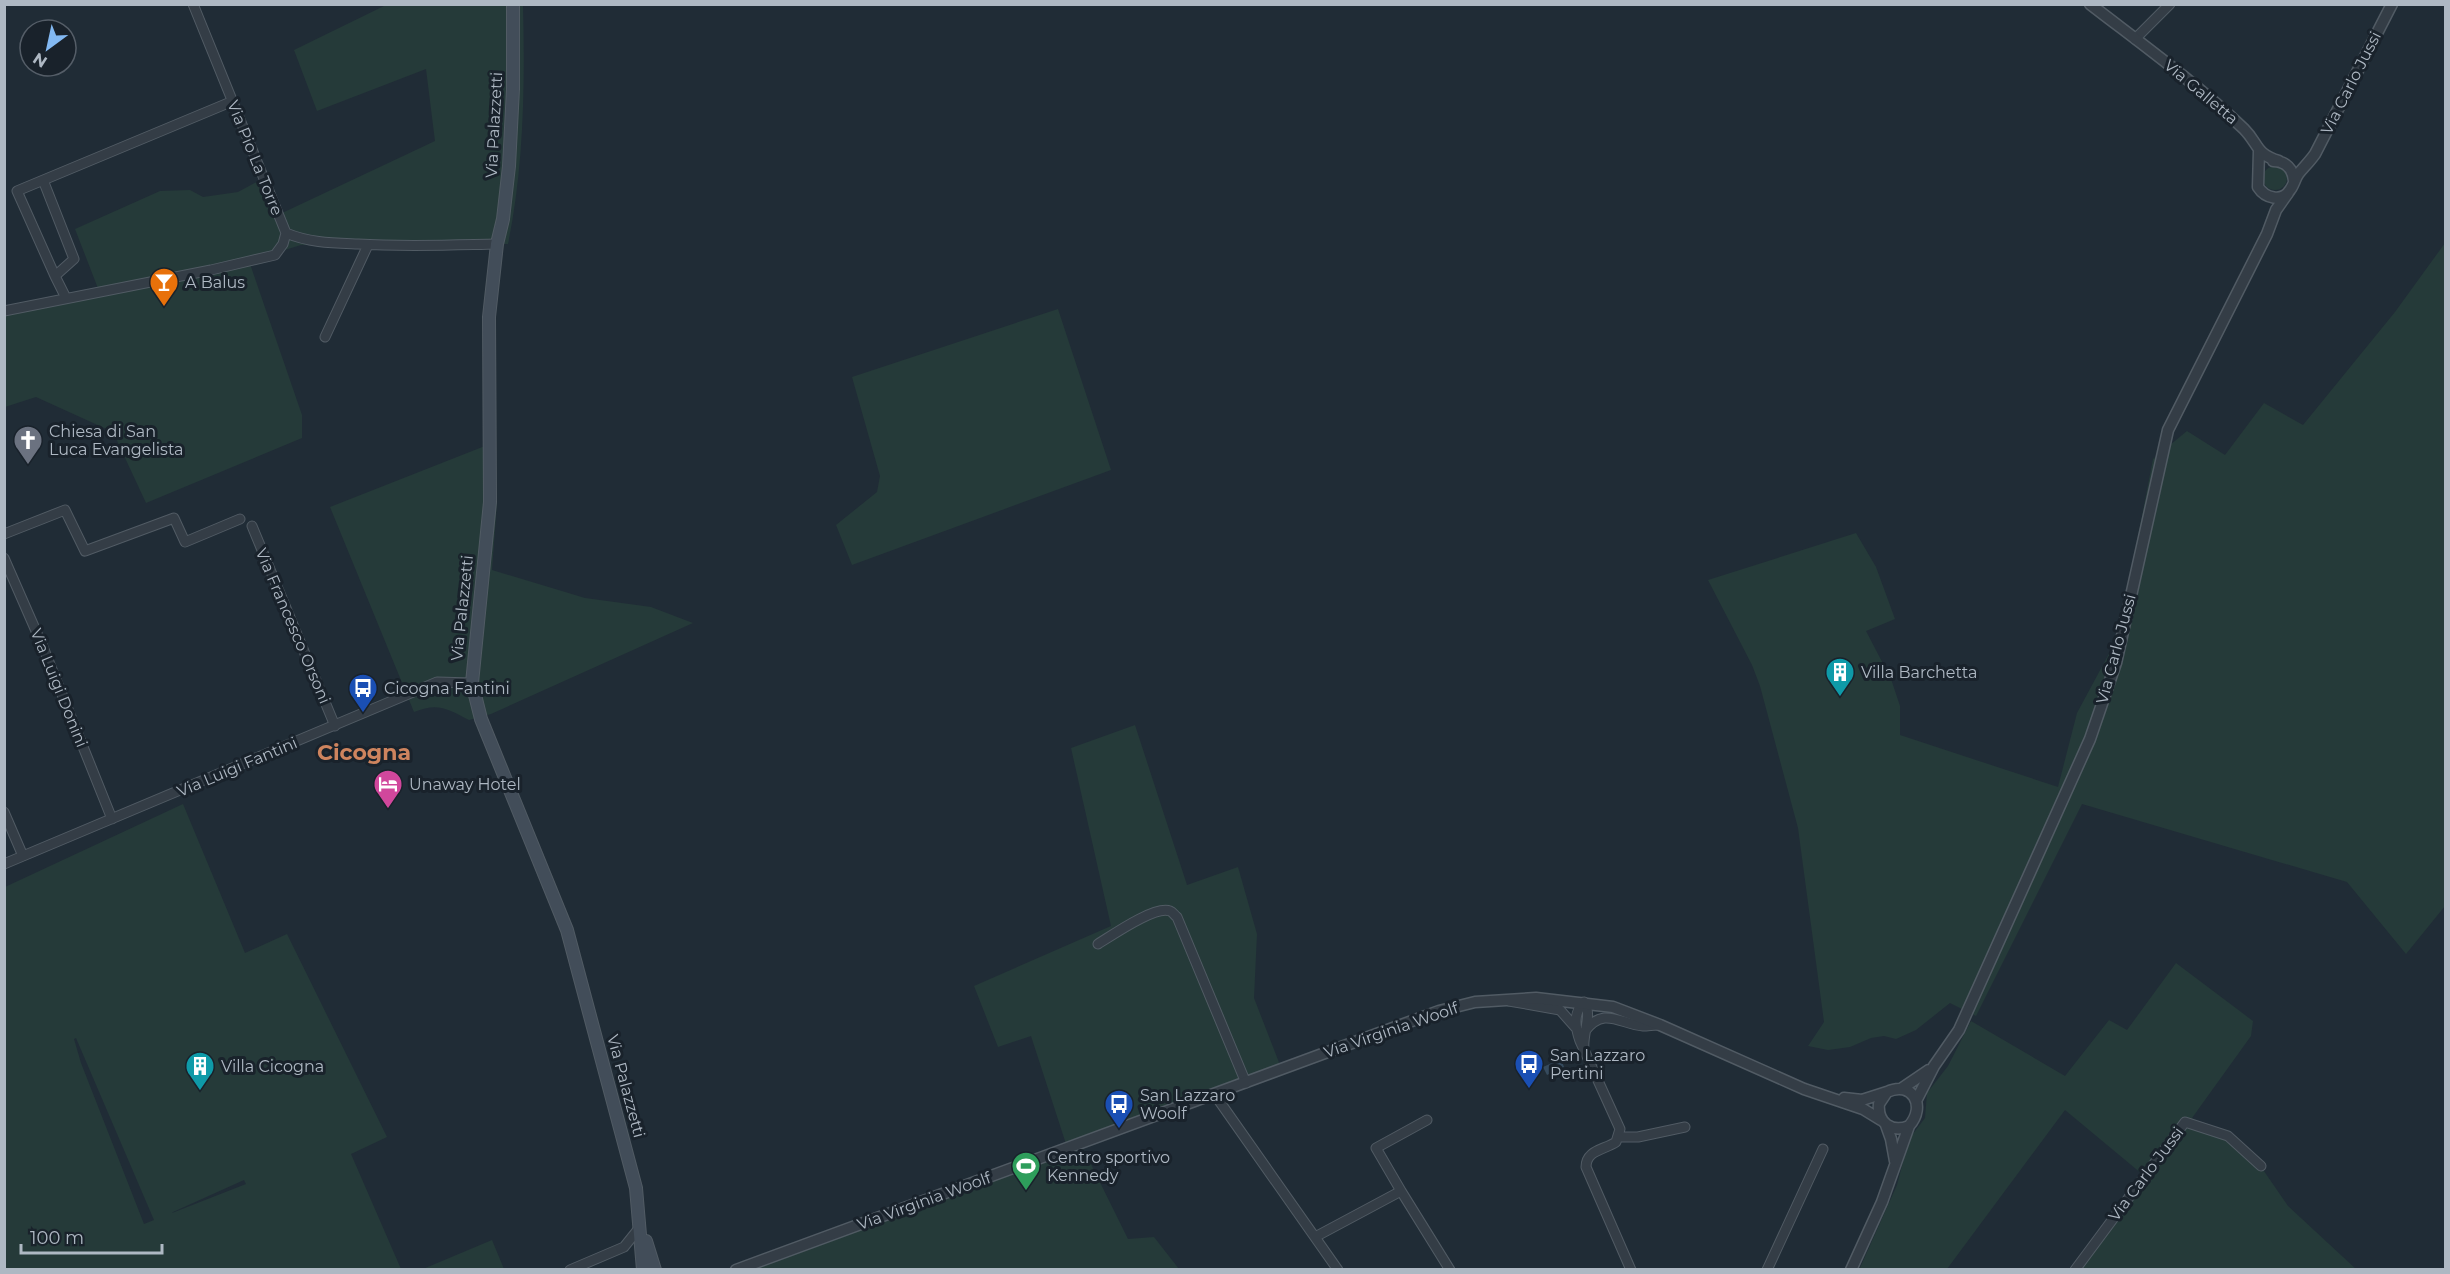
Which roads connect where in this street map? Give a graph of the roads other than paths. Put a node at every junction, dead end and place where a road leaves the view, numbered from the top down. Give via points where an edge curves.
1 (193, 4) edge
2 (513, 4) edge
3 (2090, 4) edge
4 (2170, 4) edge
5 (2392, 4) edge
6 (2135, 39) junction
7 (232, 101) junction
8 (2259, 151) junction
9 (2310, 161) junction
10 (2283, 162) junction
11 (2259, 171) junction
12 (43, 180) junction
13 (2294, 181) junction
14 (2288, 193) junction
15 (2265, 195) junction
16 (2271, 223) junction
17 (286, 233) junction
18 (497, 244) junction
19 (368, 245) junction
20 (55, 276) junction
21 (66, 298) junction
22 (4, 310) edge
23 (325, 337) dead end
24 (240, 519) dead end
25 (252, 526) dead end
26 (4, 534) edge
27 (4, 558) edge
28 (472, 683) junction
29 (335, 726) junction
30 (4, 812) edge
31 (112, 819) junction
32 (23, 856) junction
33 (4, 864) edge
34 (1098, 944) dead end
35 (1504, 999) junction
36 (1584, 1002) junction
37 (1660, 1025) junction
38 (1580, 1031) junction
39 (1934, 1066) junction
40 (1246, 1083) junction
41 (1901, 1089) junction
42 (1887, 1092) junction
43 (1215, 1095) junction
44 (1825, 1097) junction
45 (1916, 1101) junction
46 (1427, 1120) dead end
47 (1883, 1122) junction
48 (1909, 1126) junction
49 (1685, 1127) dead end
50 (1619, 1137) junction
51 (1823, 1149) dead end
52 (1895, 1164) junction
53 (2261, 1166) dead end
54 (1401, 1191) junction
55 (641, 1226) junction
56 (1316, 1238) junction
57 (624, 1246) junction
58 (643, 1254) junction
59 (570, 1269) edge
60 (643, 1269) edge
61 (655, 1269) edge
62 (736, 1269) edge
63 (1338, 1269) edge
64 (1450, 1269) edge
65 (1631, 1269) edge
66 (1767, 1269) edge
67 (1851, 1269) edge
68 (2075, 1269) edge

1 - 7 street, Via Pio La Torre
2 - 18 main road, Via Palazzetti via 509,165
3 - 6 street, Via Galletta
4 - 6 street
5 - 9 street, Via Carlo Jussi
6 - 8 street, Via Galletta via 2220,106 2246,131
7 - 12 street
7 - 17 street, Via Pio La Torre
8 - 10 street, Via Galletta
8 - 11 street
9 - 10 street via 2299,165
9 - 13 street, Via Carlo Jussi
10 - 11 street via 2266,163
10 - 13 street via 2291,168
11 - 15 street via 2257,181
12 - 20 street via 74,259
12 - 20 street via 17,191
13 - 14 street, Via Carlo Jussi
14 - 15 street via 2277,198
14 - 16 street, Via Carlo Jussi
15 - 16 street
16 - 39 street, Via Carlo Jussi via 2168,430 2116,663 2090,739 1959,1030
17 - 19 street, Via Pio La Torre via 302,240
17 - 21 street via 275,255
18 - 19 street, Via Pio La Torre
18 - 28 main road, Via Palazzetti via 489,317 490,502
19 - 23 street
20 - 21 street
21 - 22 street
24 - 26 street via 185,542 174,518 85,551 65,510
25 - 29 street, Via Francesco Orsoni
27 - 31 street, Via Luigi Donini
28 - 29 street, Via Luigi Fantini via 437,682
28 - 55 main road, Via Palazzetti via 481,718 567,930 636,1188
29 - 31 street, Via Luigi Fantini
30 - 32 street
31 - 32 street, Via Luigi Fantini
32 - 33 street, Via Luigi Fantini
34 - 40 street via 1158,910 1177,917
35 - 36 street, Via Virginia Woolf
35 - 38 street, Via Virginia Woolf via 1560,1010
35 - 40 street, Via Virginia Woolf via 1439,1011
36 - 37 street, Via Virginia Woolf via 1613,1007
36 - 38 street via 1578,1010
37 - 38 street, Via Virginia Woolf via 1643,1026 1606,1017
37 - 44 street, Via Virginia Woolf
38 - 50 street via 1584,1049 1620,1129
39 - 41 street, Via Carlo Jussi
39 - 45 street, Via Carlo Jussi
40 - 43 street, Via Virginia Woolf
41 - 42 street
41 - 45 street
42 - 44 street, Via Virginia Woolf via 1862,1100
42 - 47 street via 1879,1104
43 - 56 street
43 - 62 street, Via Virginia Woolf
44 - 47 street, Via Virginia Woolf via 1863,1109
45 - 48 street via 1918,1111
46 - 54 street via 1376,1148
47 - 48 street via 1896,1129
47 - 52 street via 1891,1139
48 - 52 street
49 - 50 street
50 - 65 street via 1591,1154 1586,1167
51 - 66 street
52 - 67 street
53 - 68 street, Via Carlo Jussi via 2228,1136 2185,1122
54 - 56 street
54 - 64 street
55 - 57 street
55 - 58 main road, Via Palazzetti
55 - 61 main road, Via Palazzetti
56 - 63 street
57 - 58 street
57 - 59 street
58 - 60 main road, Via Palazzetti

